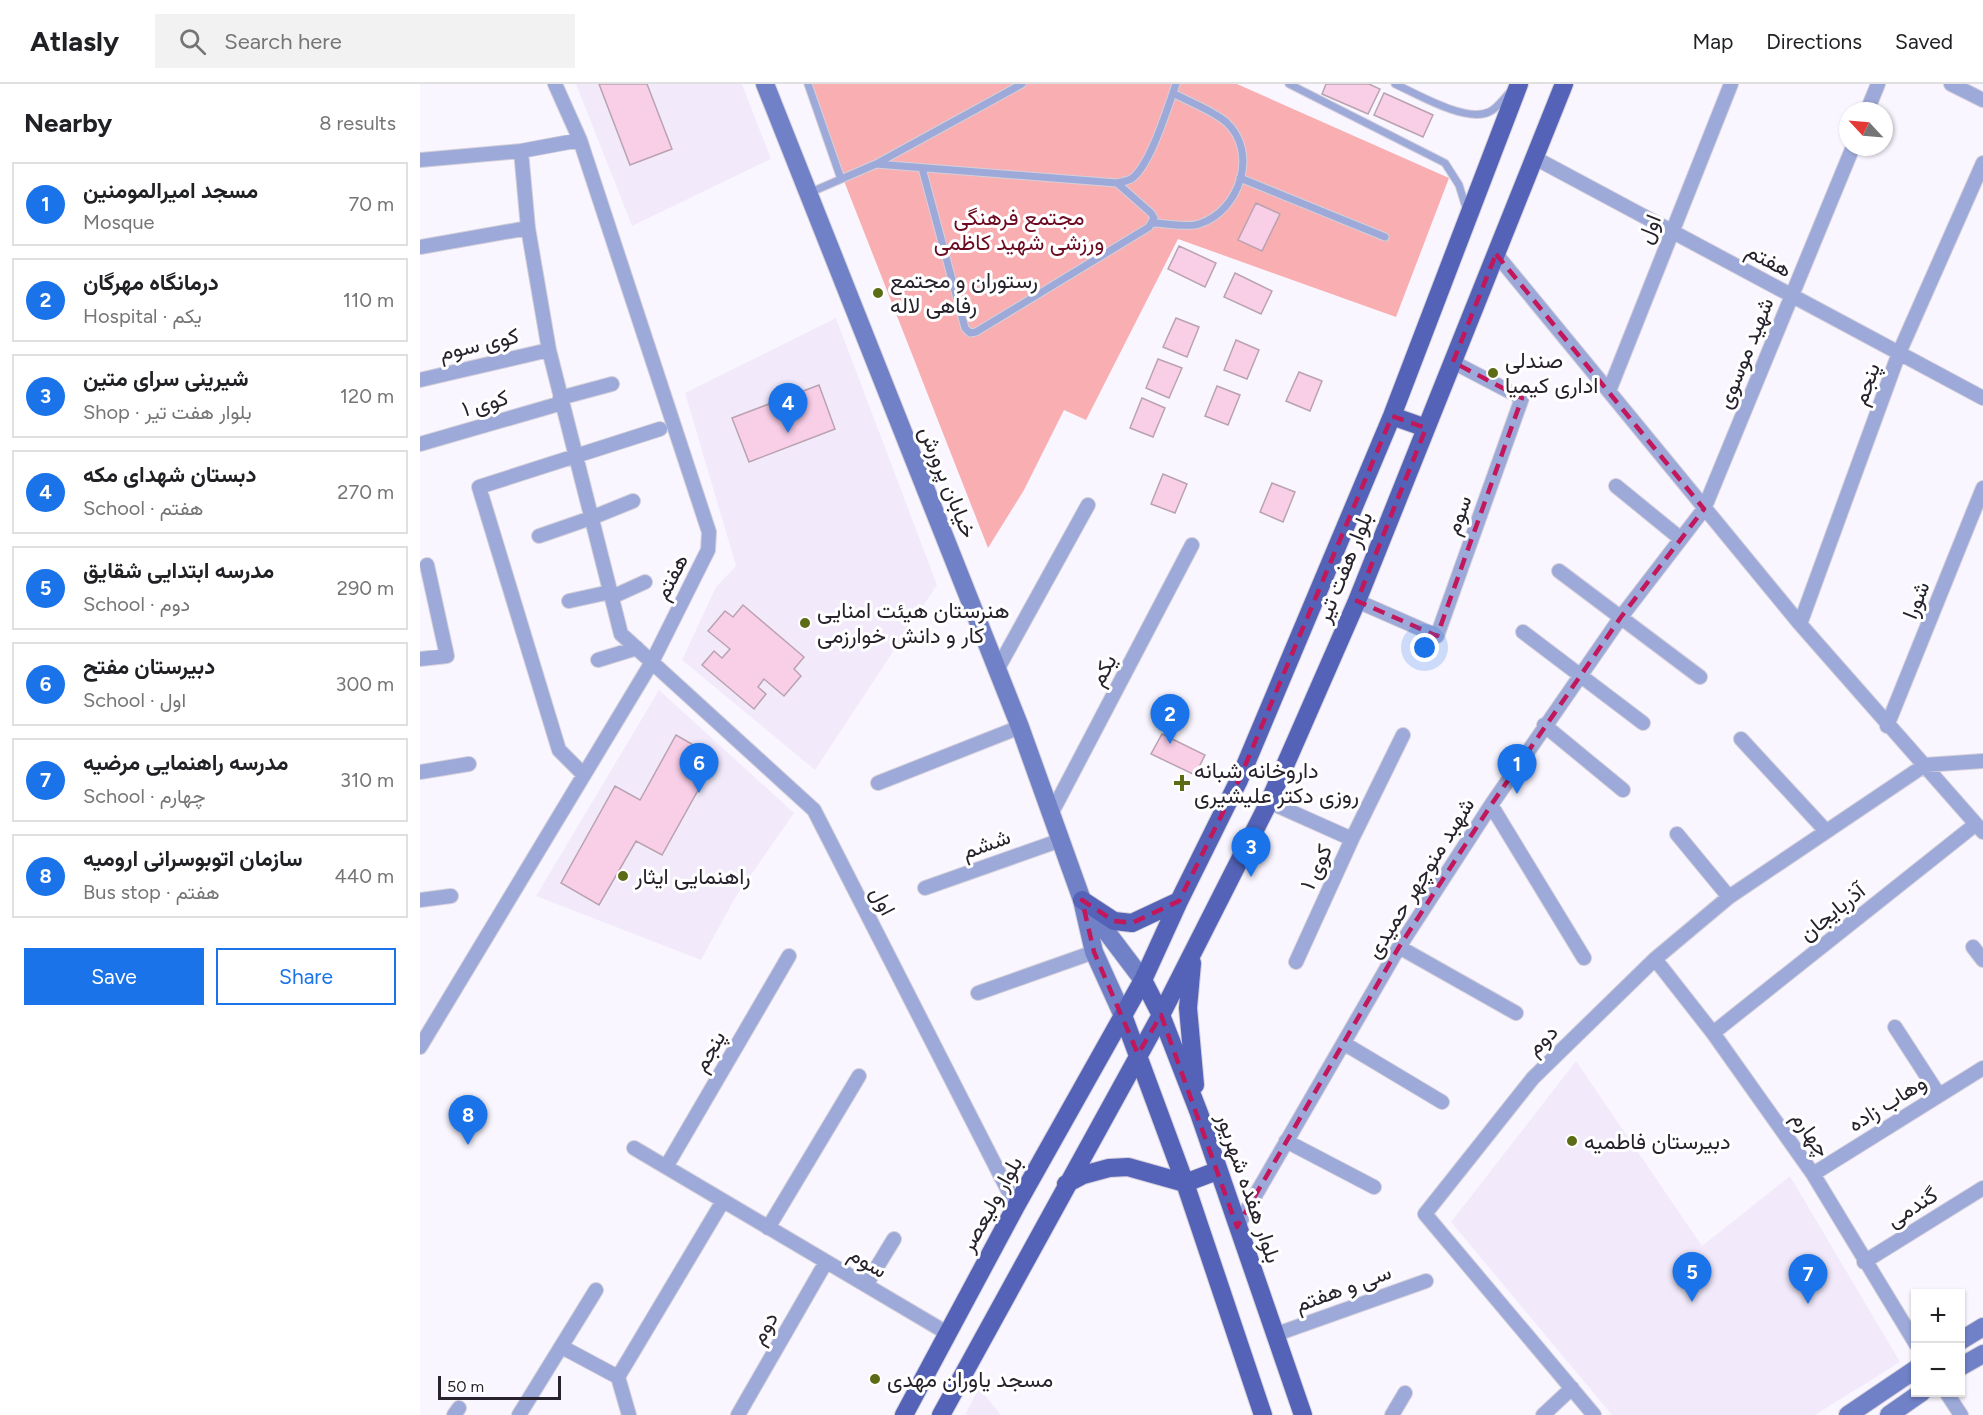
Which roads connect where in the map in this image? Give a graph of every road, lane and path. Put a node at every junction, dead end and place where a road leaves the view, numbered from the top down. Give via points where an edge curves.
1 (555, 84) edge
2 (765, 84) edge
3 (808, 84) edge
4 (1022, 84) edge
5 (1176, 84) edge
6 (1289, 84) edge
7 (1395, 84) edge
8 (1519, 84) edge
9 (1564, 84) edge
10 (1731, 84) edge
11 (1878, 84) edge
12 (1951, 84) edge
13 (1173, 93) junction
14 (1983, 100) edge
15 (1871, 102) edge
16 (580, 140) junction
17 (520, 151) junction
18 (1848, 156) edge
19 (1535, 159) junction
20 (420, 160) edge
21 (1983, 163) edge
22 (876, 164) junction
23 (922, 168) junction
24 (1240, 178) junction
25 (841, 179) junction
26 (1117, 183) junction
27 (807, 194) junction
28 (1468, 216) junction
29 (1153, 223) junction
30 (528, 228) junction
31 (1671, 231) junction
32 (1385, 237) dead end
33 (420, 247) edge
34 (1496, 254) junction
35 (1792, 296) junction
36 (549, 350) junction
37 (1899, 353) junction
38 (1453, 362) junction
39 (420, 380) edge
40 (612, 384) dead end
41 (1609, 391) junction
42 (1983, 398) edge
43 (561, 400) junction
44 (1392, 416) junction
45 (1426, 428) junction
46 (660, 429) dead end
47 (420, 444) edge
48 (576, 458) junction
49 (1616, 486) dead end
50 (1983, 491) edge
51 (633, 501) dead end
52 (1088, 505) dead end
53 (1704, 509) junction
54 (591, 518) junction
55 (538, 536) dead end
56 (1682, 539) junction
57 (1192, 545) dead end
58 (427, 565) dead end
59 (1559, 571) dead end
60 (645, 582) dead end
61 (611, 594) junction
62 (569, 601) dead end
63 (1357, 601) junction
64 (1621, 617) junction
65 (1800, 624) junction
66 (1523, 632) dead end
67 (637, 648) junction
68 (420, 658) edge
69 (598, 660) dead end
70 (652, 662) junction
71 (997, 670) junction
72 (1580, 676) junction
73 (1701, 678) dead end
74 (1643, 723) dead end
75 (1545, 725) junction
76 (1887, 726) junction
77 (1020, 728) junction
78 (1403, 735) dead end
79 (1741, 739) dead end
80 (1983, 761) edge
81 (469, 764) dead end
82 (1925, 765) junction
83 (420, 772) edge
84 (583, 774) junction
85 (878, 783) dead end
86 (1623, 790) dead end
87 (1269, 802) junction
88 (1491, 805) junction
89 (1051, 814) junction
90 (1980, 828) edge
91 (1826, 831) junction
92 (1677, 834) dead end
93 (1352, 839) junction
94 (1060, 840) junction
95 (925, 888) dead end
96 (452, 896) dead end
97 (1729, 897) junction
98 (420, 900) edge
99 (1082, 900) junction
100 (1179, 901) junction
101 (1399, 947) junction
102 (1973, 947) dead end
103 (1193, 950) junction
104 (1094, 951) junction
105 (789, 956) dead end
106 (1584, 958) dead end
107 (1655, 959) junction
108 (1983, 960) edge
109 (1296, 962) dead end
110 (1143, 980) junction
111 (978, 993) dead end
112 (1516, 1013) dead end
113 (1161, 1015) junction
114 (1124, 1018) junction
115 (1895, 1027) dead end
116 (1713, 1033) junction
117 (1344, 1044) junction
118 (420, 1047) edge
119 (1138, 1054) junction
120 (1983, 1068) edge
121 (859, 1076) dead end
122 (1939, 1095) junction
123 (1442, 1102) dead end
124 (1199, 1113) junction
125 (1286, 1141) junction
126 (634, 1148) dead end
127 (666, 1167) junction
128 (1217, 1171) junction
129 (1813, 1174) junction
130 (1185, 1183) junction
131 (1066, 1184) junction
132 (1374, 1187) dead end
133 (1983, 1188) edge
134 (723, 1201) junction
135 (1016, 1206) junction
136 (768, 1227) junction
137 (1237, 1227) junction
138 (894, 1239) dead end
139 (826, 1262) junction
140 (1864, 1262) junction
141 (1425, 1281) dead end
142 (866, 1285) junction
143 (597, 1290) dead end
144 (1983, 1327) edge
145 (947, 1333) junction
146 (1274, 1335) junction
147 (1965, 1338) edge
148 (1915, 1343) edge
149 (562, 1347) junction
150 (1983, 1354) edge
151 (1965, 1364) edge
152 (1911, 1372) edge
153 (618, 1377) junction
154 (1572, 1388) junction
155 (1405, 1393) dead end
156 (1915, 1397) edge
157 (1949, 1397) edge
158 (519, 1415) edge
159 (629, 1415) edge
160 (738, 1415) edge
161 (904, 1415) edge
162 (941, 1415) edge
163 (1263, 1415) edge
164 (1303, 1415) edge
165 (1392, 1415) edge
166 (1543, 1415) edge
167 (1594, 1415) edge
168 (1848, 1415) edge
169 (1889, 1415) edge
170 (1961, 1415) edge

1 - 16 street, هفتم
2 - 27 street, خیابان پرورش
3 - 25 lane
4 - 22 lane
5 - 13 lane
6 - 28 lane via 1445,163 1459,185
7 - 8 lane via 1457,112 1473,114 1490,112
8 - 28 main road, بلوار هفت تیر
9 - 19 main road, بلوار هفت تیر
10 - 31 street, اول
11 - 15 street
12 - 14 street
13 - 24 lane via 1226,123 1240,146
13 - 26 lane via 1145,160 1132,179
16 - 17 street
16 - 70 street, هفتم via 709,532 708,550
17 - 20 street
17 - 30 street, اول
18 - 35 street, شهید موسوی
19 - 31 street, هفتم
19 - 34 main road, بلوار هفت تیر
21 - 37 street, پنجم
22 - 23 lane
22 - 25 lane
23 - 26 lane
23 - 29 lane via 965,328 970,333
24 - 29 lane via 1231,202 1198,225
24 - 32 lane
25 - 27 lane
26 - 29 lane via 1151,213
27 - 71 street, خیابان پرورش
28 - 44 main road, بلوار هفت تیر
30 - 33 street
30 - 36 street, اول
31 - 35 street, هفتم
31 - 41 street, اول
34 - 38 main road, بلوار هفت تیر
34 - 41 street
35 - 37 street, هفتم
35 - 53 street, شهید موسوی
36 - 39 street, کوی سوم
36 - 43 street, اول
37 - 42 street, هفتم
37 - 65 street, پنجم
38 - 45 main road, بلوار هفت تیر
38 - 63 street, سوم via 1522,398 1437,636
40 - 43 street, کوی ۱
41 - 53 street
43 - 47 street, کوی ۱
43 - 48 street, اول
44 - 45 main road
44 - 100 main road, بلوار هفت تیر via 1244,769
45 - 63 main road, بلوار هفت تیر
46 - 48 street
48 - 54 street, اول
48 - 84 street via 479,487 559,750
49 - 56 street
50 - 76 street, شورا
51 - 54 street
52 - 71 street
53 - 56 street, شهبد منوچهر حمیدی
53 - 65 street
54 - 55 street
54 - 61 street, اول
56 - 64 street, شهبد منوچهر حمیدی
57 - 89 street, یکم
58 - 68 street via 447,656
59 - 64 street
60 - 61 street
61 - 62 street
61 - 67 street, اول via 621,634
63 - 87 main road, بلوار هفت تیر
64 - 72 street, شهبد منوچهر حمیدی
64 - 73 street
65 - 76 street
66 - 72 street
67 - 69 street
67 - 70 street, اول
70 - 84 street, هفتم
70 - 135 street, اول via 814,810
71 - 77 street, خیابان پرورش
72 - 74 street
72 - 75 street, شهبد منوچهر حمیدی
75 - 86 street
75 - 88 street, شهبد منوچهر حمیدی
76 - 82 street
77 - 85 street
77 - 89 street, خیابان پرورش
78 - 93 street
79 - 91 street
80 - 82 street
81 - 83 street
82 - 90 street
82 - 91 street, دوم
84 - 118 street, هفتم
87 - 93 street, کوی ۱
87 - 103 main road, بلوار هفت تیر
88 - 101 street, شهبد منوچهر حمیدی
88 - 106 street
89 - 94 street, خیابان پرورش
90 - 116 street, آذربایجان
91 - 97 street, دوم
92 - 97 street
93 - 109 street, کوی ۱
94 - 95 street, ششم
94 - 99 street, خیابان پرورش
96 - 98 street
97 - 107 street, دوم
99 - 100 main road via 1114,921 1132,923
99 - 104 street, خیابان پرورش
99 - 110 street, خیابان پرورش
100 - 110 main road, بلوار هفت تیر
101 - 112 street
101 - 117 street, شهبد منوچهر حمیدی
102 - 108 street
103 - 113 main road, بلوار هفت تیر
103 - 124 main road via 1188,1008
104 - 111 street
104 - 114 street, خیابان پرورش
105 - 127 street, پنجم
107 - 116 street, چهارم
107 - 154 street, دوم via 1533,1078 1425,1214
110 - 113 main road, بلوار هفده شهریور
110 - 114 main road, بلوار هفت تیر
113 - 119 main road, بلوار هفت تیر
113 - 124 main road, بلوار هفده شهریور
114 - 119 main road
114 - 135 main road, بلوار ولیعصر
115 - 122 street
116 - 129 street, چهارم
117 - 123 street
117 - 125 street, شهبد منوچهر حمیدی
119 - 130 main road
119 - 131 main road
120 - 122 street, وهاب زاده
121 - 136 street
122 - 129 street, وهاب زاده
124 - 128 main road, بلوار هفده شهریور
125 - 132 street
125 - 137 street, شهبد منوچهر حمیدی
126 - 127 street, سوم
127 - 134 street, سوم
128 - 130 main road
128 - 137 main road, بلوار هفده شهریور
129 - 140 street, چهارم
130 - 131 main road via 1128,1167 1083,1174
130 - 163 main road
131 - 162 main road
133 - 140 street, گندمی
134 - 136 street, سوم
134 - 153 street
135 - 145 main road, بلوار ولیعصر
136 - 139 street, سوم
137 - 146 main road, بلوار هفده شهریور
138 - 142 street
139 - 142 street, سوم
139 - 160 street, دوم
140 - 148 street, چهارم
141 - 146 street, سی و هفتم
142 - 145 street, سوم
143 - 149 street
144 - 147 street
145 - 161 main road, بلوار ولیعصر
146 - 164 main road, بلوار هفده شهریور
149 - 153 street
149 - 158 street
150 - 151 street
152 - 168 street
153 - 159 street
154 - 166 street
154 - 167 street, دوم
155 - 165 street
156 - 169 street
157 - 170 street

